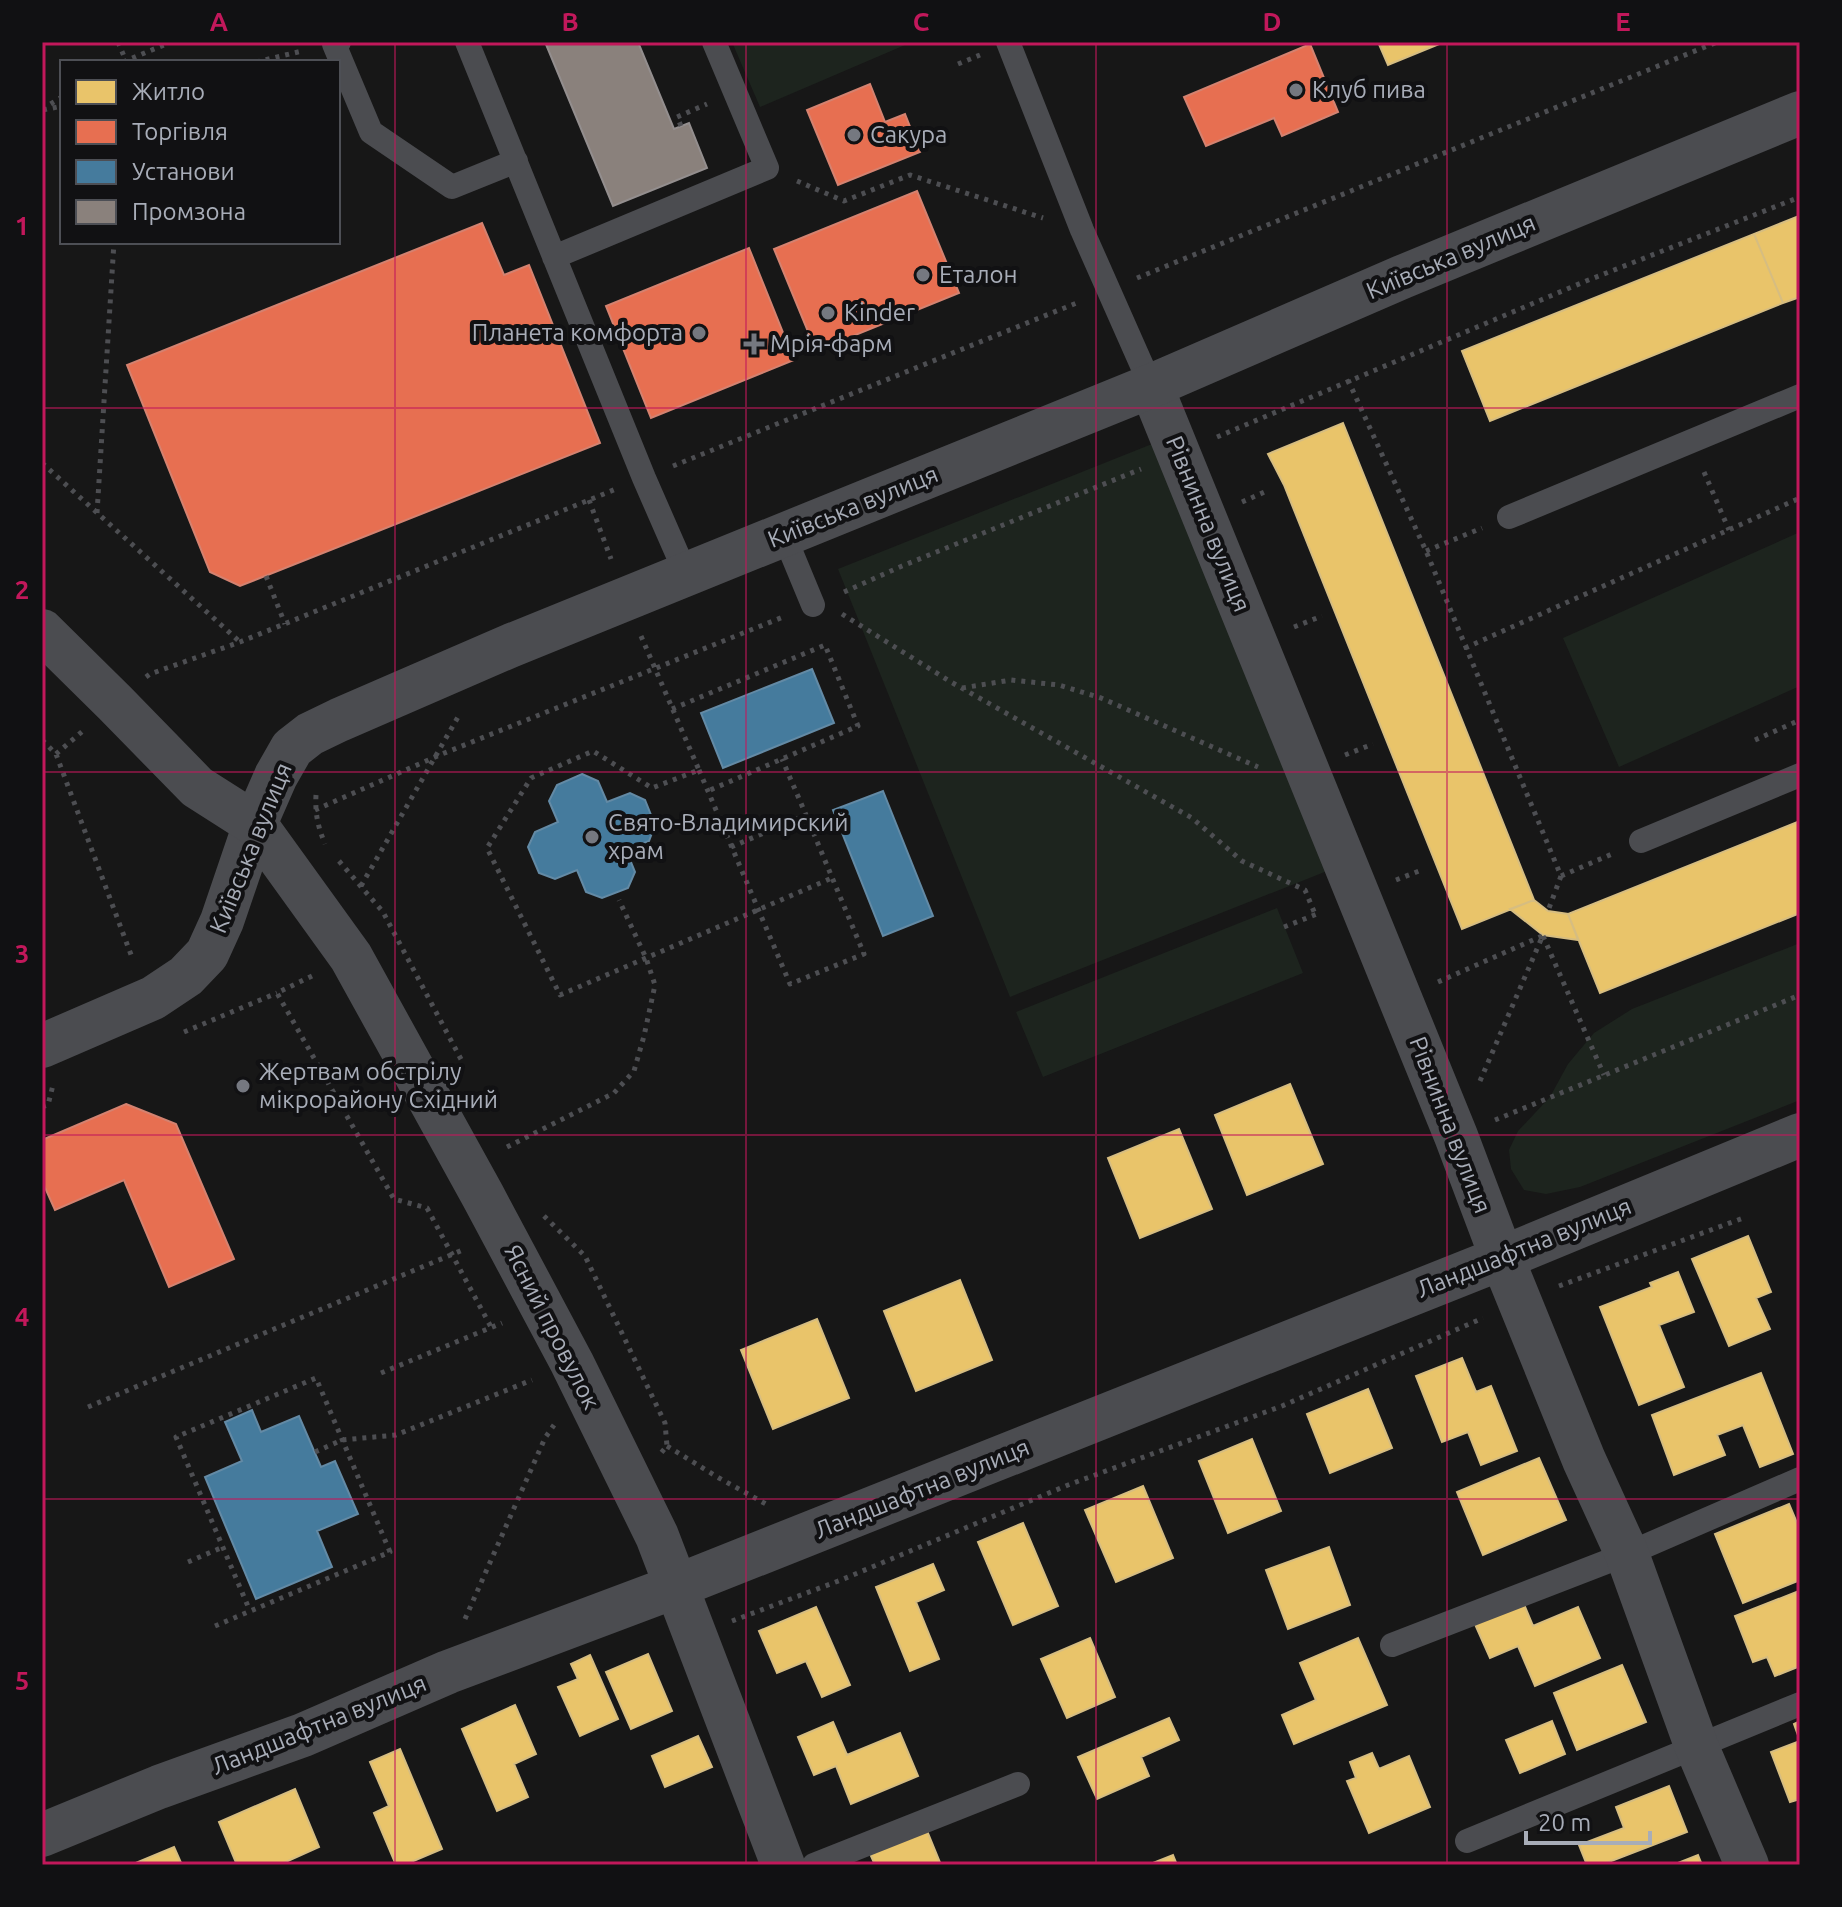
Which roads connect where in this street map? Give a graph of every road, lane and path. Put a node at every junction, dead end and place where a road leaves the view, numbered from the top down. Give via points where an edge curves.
1 (171, 42) edge
2 (467, 42) edge
3 (714, 42) edge
4 (1008, 42) edge
5 (1028, 42) edge
6 (1717, 42) edge
7 (337, 43) edge
8 (127, 60) edge
9 (265, 60) edge
10 (1022, 75) junction
11 (60, 98) edge
12 (42, 110) edge
13 (1800, 113) edge
14 (677, 117) dead end
15 (681, 126) dead end
16 (516, 161) junction
17 (767, 168) junction
18 (1800, 197) edge
19 (1082, 230) junction
20 (114, 244) edge
21 (554, 257) junction
22 (1108, 290) junction
23 (1348, 380) junction
24 (1151, 386) junction
25 (1800, 396) edge
26 (1690, 442) junction
27 (1179, 454) junction
28 (42, 463) edge
29 (644, 478) junction
30 (1800, 498) edge
31 (589, 500) junction
32 (97, 513) junction
33 (1509, 517) joint
34 (1729, 530) junction
35 (784, 535) junction
36 (1426, 551) junction
37 (686, 574) junction
38 (266, 576) dead end
39 (626, 598) junction
40 (818, 603) junction
41 (285, 624) junction
42 (42, 631) edge
43 (240, 642) junction
44 (1465, 648) junction
45 (655, 668) junction
46 (962, 688) junction
47 (115, 703) junction
48 (463, 709) dead end
49 (672, 709) junction
50 (1800, 720) edge
51 (42, 740) edge
52 (1755, 740) dead end
53 (435, 758) junction
54 (782, 759) junction
55 (699, 770) junction
56 (1308, 770) junction
57 (1800, 775) edge
58 (708, 791) junction
59 (315, 810) dead end
60 (806, 815) junction
61 (255, 824) junction
62 (1641, 841) joint
63 (731, 847) junction
64 (1561, 876) junction
65 (832, 878) junction
66 (361, 886) dead end
67 (619, 900) dead end
68 (757, 910) junction
69 (1548, 911) dead end
70 (1315, 914) dead end
71 (396, 935) dead end
72 (1543, 935) junction
73 (351, 957) junction
74 (646, 958) junction
75 (1800, 995) edge
76 (153, 998) junction
77 (1400, 999) junction
78 (47, 1066) edge
79 (1604, 1075) junction
80 (1480, 1081) dead end
81 (42, 1107) edge
82 (1490, 1122) dead end
83 (1800, 1135) edge
84 (507, 1147) dead end
85 (1746, 1217) dead end
86 (503, 1233) junction
87 (452, 1255) junction
88 (1502, 1258) junction
89 (1520, 1301) junction
90 (542, 1306) junction
91 (1476, 1321) dead end
92 (491, 1327) junction
93 (381, 1373) dead end
94 (577, 1374) junction
95 (88, 1407) dead end
96 (342, 1440) junction
97 (667, 1446) dead end
98 (315, 1452) dead end
99 (1800, 1479) edge
100 (817, 1531) junction
101 (223, 1547) junction
102 (1627, 1554) junction
103 (188, 1562) dead end
104 (684, 1604) junction
105 (250, 1611) junction
106 (215, 1626) dead end
107 (1392, 1645) dead end
108 (440, 1676) junction
109 (1800, 1704) edge
110 (1696, 1745) junction
111 (1018, 1784) dead end
112 (42, 1835) edge
113 (1467, 1841) dead end
114 (783, 1865) edge
115 (814, 1865) edge
116 (1747, 1865) edge

1 - 8 path
2 - 16 lane
3 - 17 lane
4 - 10 lane
5 - 10 lane
6 - 22 path
7 - 9 path
7 - 16 lane via 371,132 452,187
10 - 19 lane
11 - 12 path
13 - 24 street, Київська вулиця
14 - 15 path
16 - 21 lane
17 - 19 path via 844,201 910,175
17 - 21 lane
18 - 23 path
19 - 22 lane
20 - 32 path
21 - 29 lane
22 - 24 lane
22 - 29 path
23 - 27 path
23 - 36 path
24 - 27 street, Рівнинна вулиця
24 - 35 street, Київська вулиця
25 - 26 lane
26 - 33 lane
26 - 34 path
27 - 40 path
27 - 56 street, Рівнинна вулиця
28 - 32 path
29 - 31 path
29 - 37 lane
30 - 34 path
31 - 39 path
31 - 41 path
32 - 43 path
33 - 36 path
34 - 44 path
35 - 37 street, Київська вулиця
35 - 40 lane
36 - 44 path
37 - 39 street, Київська вулиця
38 - 41 path
39 - 45 path
39 - 61 street, Київська вулиця via 310,734 292,748
40 - 45 path
40 - 46 path
41 - 43 path
42 - 47 street
43 - 47 path via 150,674
44 - 64 path
45 - 49 path
45 - 53 path
46 - 56 path via 1011,680 1059,685 1264,769
46 - 70 path via 1192,818 1242,861 1305,890
47 - 61 street via 197,787
48 - 53 path
49 - 54 path via 825,645 858,726
49 - 55 path
50 - 52 path
51 - 76 path via 56,754 133,959
53 - 59 path
53 - 66 path
54 - 58 path
54 - 60 path
55 - 58 path
55 - 74 path via 652,788 593,751 531,778 487,848 560,995
56 - 77 street, Рівнинна вулиця
57 - 62 lane
58 - 63 path
60 - 63 path
60 - 65 path
61 - 73 street, Ясний провулок
61 - 76 street, Київська вулиця via 207,954
62 - 64 path
63 - 68 path
64 - 69 path
65 - 68 path
65 - 68 path via 864,954 790,984
67 - 74 path
68 - 74 path
71 - 73 path
72 - 77 path
72 - 79 path
72 - 80 path
73 - 86 street, Ясний провулок
73 - 87 path via 277,993 394,1199 427,1208
74 - 84 path via 655,985 634,1071 614,1093
75 - 79 path
76 - 78 street, Київська вулиця
77 - 88 street, Рівнинна вулиця
78 - 81 path via 48,1105
79 - 82 path
83 - 88 street, Ландшафтна вулиця
85 - 89 path
86 - 87 path
86 - 90 street, Ясний провулок
87 - 92 path
87 - 95 path
88 - 89 street, Рівнинна вулиця
88 - 100 street, Ландшафтна вулиця
89 - 102 street, Рівнинна вулиця
90 - 92 path
90 - 94 street, Ясний провулок
91 - 104 path via 1282,1406 1068,1485 732,1621
92 - 93 path
94 - 96 path via 396,1435
94 - 104 street, Ясний провулок via 657,1536
94 - 108 path
96 - 98 path
96 - 101 path via 316,1378 176,1437
96 - 105 path via 390,1552
97 - 100 path
99 - 102 lane
100 - 104 street, Ландшафтна вулиця
101 - 103 path
101 - 105 path
102 - 107 lane
102 - 110 street, Рівнинна вулиця
104 - 108 street, Ландшафтна вулиця
104 - 114 street, Ясний провулок
105 - 106 path
108 - 112 street, Ландшафтна вулиця
109 - 110 lane
110 - 113 lane
110 - 116 street, Рівнинна вулиця
111 - 115 lane

